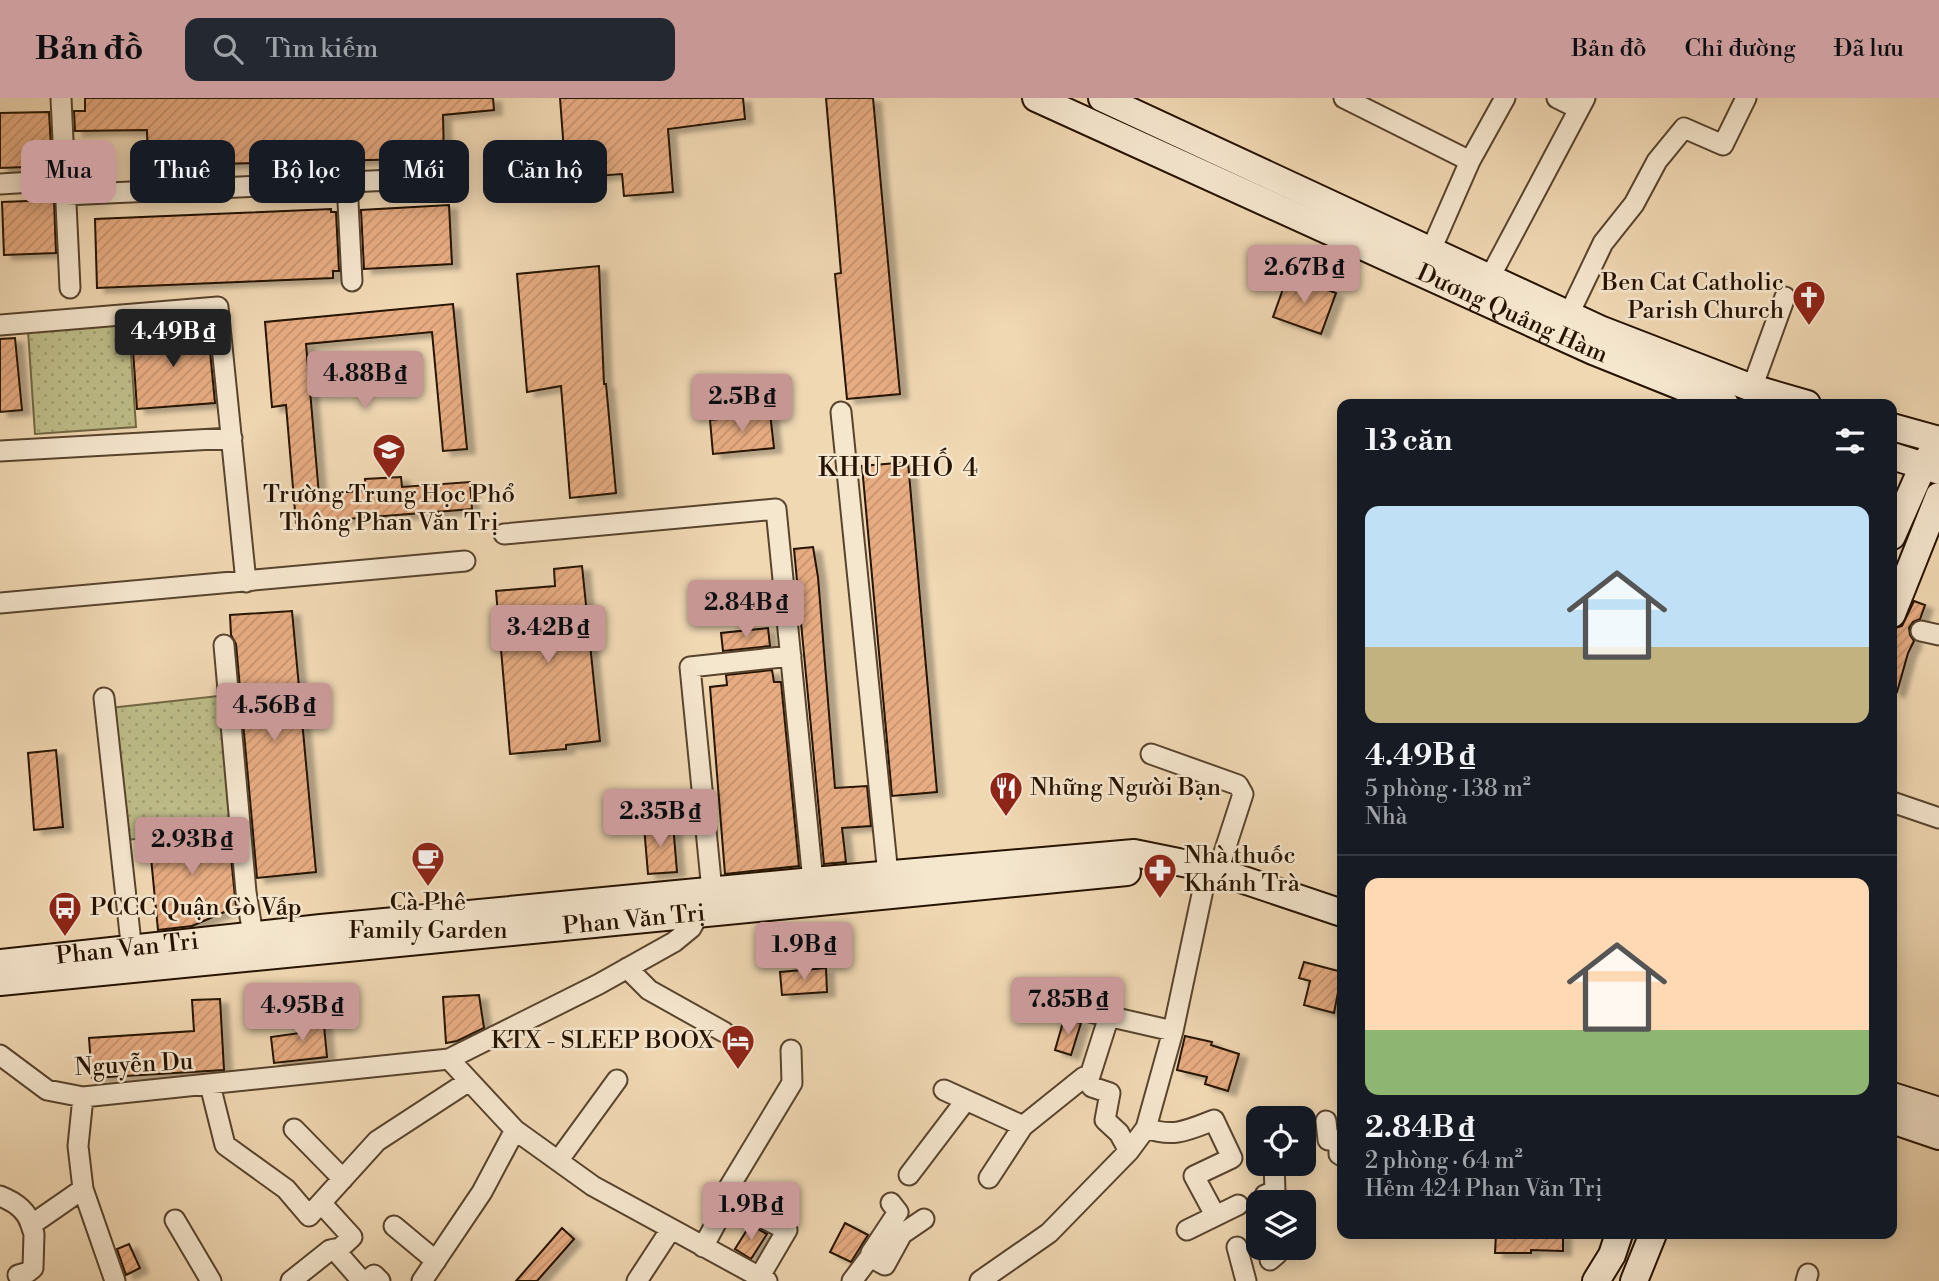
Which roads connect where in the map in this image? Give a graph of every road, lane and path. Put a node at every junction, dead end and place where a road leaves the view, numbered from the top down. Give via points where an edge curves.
1 (61, 98) edge
2 (1036, 98) edge
3 (1102, 98) edge
4 (1345, 98) edge
5 (1505, 98) edge
6 (1557, 98) edge
7 (1746, 98) edge
8 (1582, 103) edge
9 (1137, 105) edge
10 (63, 140) edge
11 (1470, 161) junction
12 (0, 184) edge
13 (249, 184) edge
14 (21, 185) edge
15 (116, 186) edge
16 (66, 203) edge
17 (348, 203) edge
18 (1431, 250) junction
19 (1490, 277) junction
20 (352, 281) dead end
21 (70, 288) dead end
22 (1785, 297) dead end
23 (1569, 314) junction
24 (0, 326) edge
25 (1752, 388) junction
26 (1713, 399) edge
27 (1790, 399) edge
28 (841, 412) dead end
29 (1897, 428) edge
30 (232, 438) junction
31 (1939, 441) edge
32 (0, 451) edge
33 (1897, 458) edge
34 (1931, 468) edge
35 (1939, 496) edge
36 (1897, 527) edge
37 (503, 534) dead end
38 (465, 561) dead end
39 (246, 582) junction
40 (1897, 601) edge
41 (0, 603) edge
42 (224, 645) dead end
43 (791, 656) junction
44 (104, 698) dead end
45 (1152, 754) dead end
46 (1897, 805) edge
47 (1939, 818) edge
48 (888, 875) junction
49 (1211, 878) junction
50 (935, 880) junction
51 (813, 881) junction
52 (706, 902) junction
53 (1337, 912) edge
54 (1337, 929) edge
55 (255, 947) junction
56 (133, 959) junction
57 (0, 963) edge
58 (627, 968) junction
59 (0, 982) edge
60 (1068, 1007) dead end
61 (1109, 1016) junction
62 (1173, 1031) junction
63 (724, 1032) dead end
64 (791, 1050) dead end
65 (0, 1055) edge
66 (449, 1059) junction
67 (617, 1080) dead end
68 (469, 1081) junction
69 (1088, 1082) junction
70 (210, 1085) junction
71 (944, 1090) dead end
72 (83, 1097) junction
73 (1897, 1098) edge
74 (966, 1100) junction
75 (1939, 1111) edge
76 (1326, 1121) dead end
77 (1897, 1122) edge
78 (1023, 1126) junction
79 (1146, 1128) junction
80 (294, 1129) dead end
81 (515, 1130) junction
82 (1939, 1136) edge
83 (1337, 1140) edge
84 (1129, 1151) junction
85 (558, 1161) junction
86 (909, 1175) dead end
87 (989, 1178) dead end
88 (343, 1179) junction
89 (83, 1189) junction
90 (0, 1196) edge
91 (729, 1201) junction
92 (891, 1203) dead end
93 (1237, 1205) dead end
94 (315, 1209) junction
95 (1215, 1215) junction
96 (924, 1219) dead end
97 (176, 1220) dead end
98 (31, 1225) junction
99 (394, 1226) dead end
100 (671, 1229) junction
101 (1187, 1230) dead end
102 (1617, 1239) edge
103 (1651, 1239) edge
104 (703, 1247) junction
105 (1237, 1247) dead end
106 (334, 1249) junction
107 (870, 1257) junction
108 (436, 1261) junction
109 (304, 1277) edge
110 (12, 1278) edge
111 (763, 1279) edge
112 (115, 1281) edge
113 (211, 1281) edge
114 (364, 1281) edge
115 (380, 1281) edge
116 (422, 1281) edge
117 (637, 1281) edge
118 (852, 1281) edge
119 (980, 1281) edge
120 (1246, 1281) edge
121 (1596, 1281) edge
122 (1634, 1281) edge

1 - 10 street
2 - 26 main road, Dương Quảng Hàm via 1593,351
3 - 9 main road, Dương Quảng Hàm
4 - 11 street
5 - 11 street
6 - 8 street
7 - 23 street via 1723,145 1684,128 1602,243
8 - 19 street
9 - 18 main road, Dương Quảng Hàm
11 - 18 street
12 - 14 street
13 - 15 street
16 - 21 street
17 - 20 street
18 - 19 main road, Dương Quảng Hàm
19 - 23 main road, Dương Quảng Hàm
22 - 25 street
23 - 25 main road, Dương Quảng Hàm
24 - 30 street via 218,307
25 - 27 main road, Dương Quảng Hàm
28 - 48 street
29 - 31 main road
30 - 32 street
30 - 39 street
31 - 34 main road
33 - 34 main road
34 - 36 main road
35 - 40 main road
37 - 43 street via 776,509
38 - 39 street
39 - 41 street
42 - 55 street
43 - 51 street
43 - 52 street via 690,667
44 - 56 street
45 - 49 street via 1242,789
46 - 47 street
48 - 50 main road, Phan Văn Trị
48 - 51 main road, Phan Văn Trị
49 - 50 main road via 1134,853
49 - 53 main road
49 - 54 main road
49 - 62 street
50 - 52 main road, Phan Văn Trị
51 - 52 main road, Phan Văn Trị
52 - 55 main road, Phan Văn Trị
52 - 58 street via 691,928
55 - 56 main road, Phan Văn Trị
56 - 57 main road, Phan Van Tri
56 - 59 main road, Phan Văn Trị
58 - 63 street via 649,990
58 - 66 street
60 - 61 street
61 - 62 street
61 - 69 street
62 - 79 street
64 - 91 street via 792,1083 724,1194
65 - 72 street, Nguyễn Du via 47,1090
66 - 68 street
66 - 70 street, Nguyễn Du
67 - 85 street
68 - 81 street
68 - 88 street via 377,1141
69 - 78 street via 1084,1077
69 - 84 street via 1110,1093 1105,1120
70 - 72 street, Nguyễn Du
70 - 94 street via 225,1145
71 - 74 street
72 - 89 street via 78,1146
73 - 75 main road
74 - 78 street
74 - 86 street
76 - 83 street via 1328,1140
77 - 82 main road
78 - 87 street
79 - 84 street
79 - 95 street via 1176,1134 1214,1120 1233,1158 1195,1176
80 - 88 street
81 - 85 street
81 - 108 street via 482,1192
84 - 119 street via 1049,1233
85 - 100 street
88 - 94 street
89 - 98 street
89 - 112 street
90 - 98 street via 13,1202
91 - 104 street
91 - 111 street via 787,1230
92 - 107 street via 898,1212
93 - 95 street
94 - 106 street via 352,1237
95 - 101 street
96 - 107 street via 902,1234 885,1265
97 - 113 street
98 - 110 street via 33,1268
99 - 108 street
100 - 104 street
100 - 117 street
102 - 121 main road
103 - 122 main road
104 - 111 street
105 - 120 street
106 - 109 street
106 - 114 street
107 - 118 street
108 - 116 street
114 - 115 street via 374,1275

